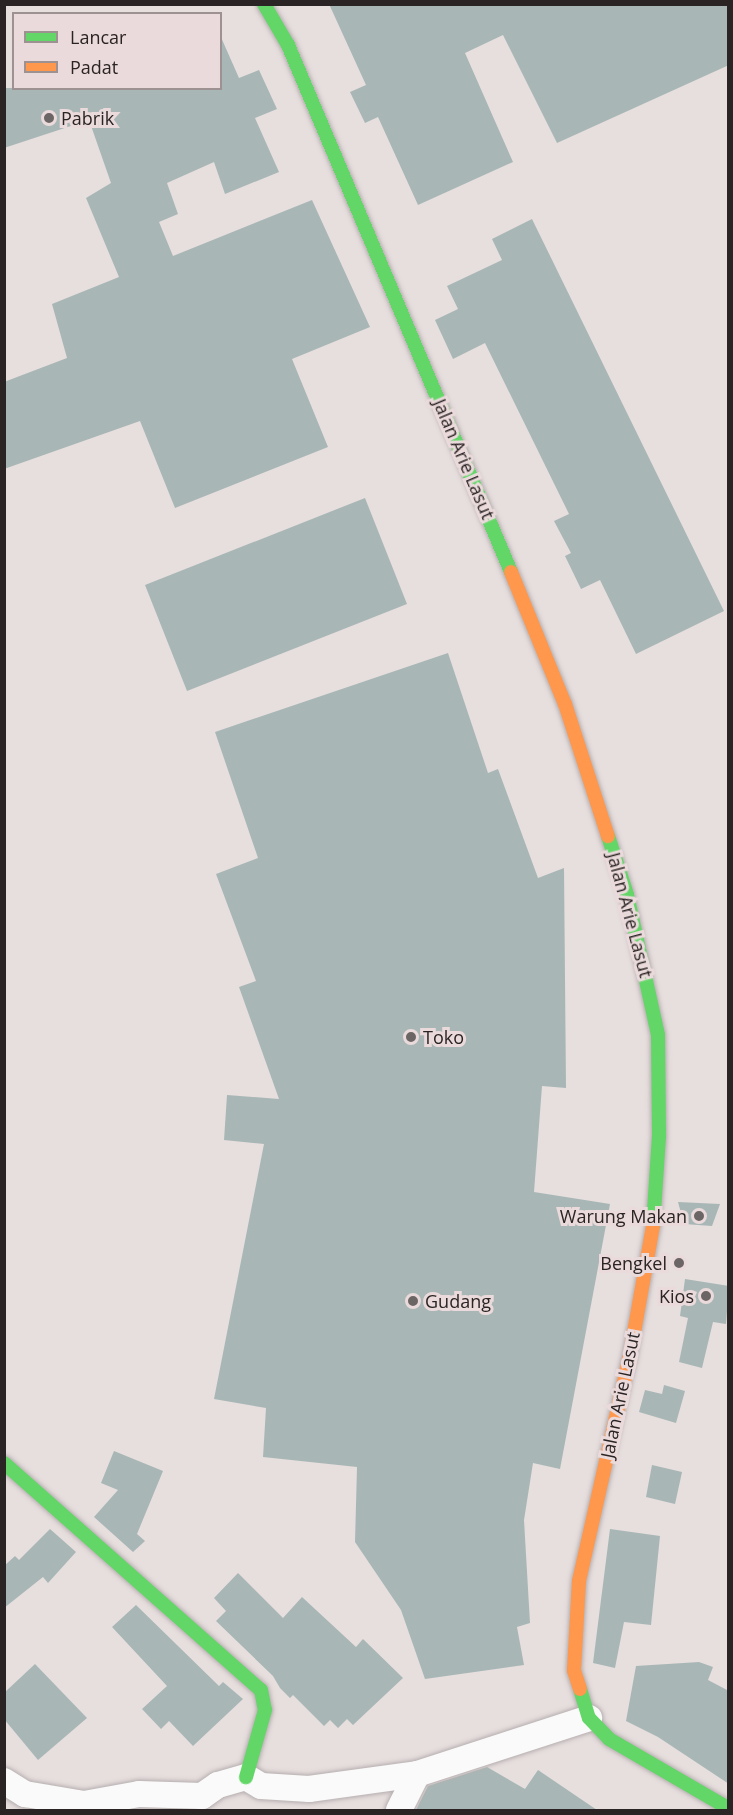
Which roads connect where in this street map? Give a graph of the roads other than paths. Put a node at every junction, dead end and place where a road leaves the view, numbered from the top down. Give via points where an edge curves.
1 (264, 4) edge
2 (4, 1463) edge
3 (590, 1718) junction
4 (417, 1774) junction
5 (246, 1777) junction
6 (4, 1781) edge
7 (293, 1799) edge
8 (699, 1802) edge
9 (201, 1803) edge
10 (729, 1808) edge
11 (399, 1810) edge

1 - 3 main road, Jalan Arie Lasut via 301,75 565,704 614,853 645,966 658,1035 659,1136 653,1224 630,1355 579,1581 574,1670
2 - 5 main road via 261,1690 265,1710
3 - 4 street
3 - 8 main road, Jalan Arie Lasut via 609,1739
4 - 7 street
4 - 11 street
5 - 7 street
5 - 9 street via 218,1785
6 - 9 street via 25,1794 60,1803 84,1804 139,1794
8 - 10 main road, Jalan Arie Lasut

